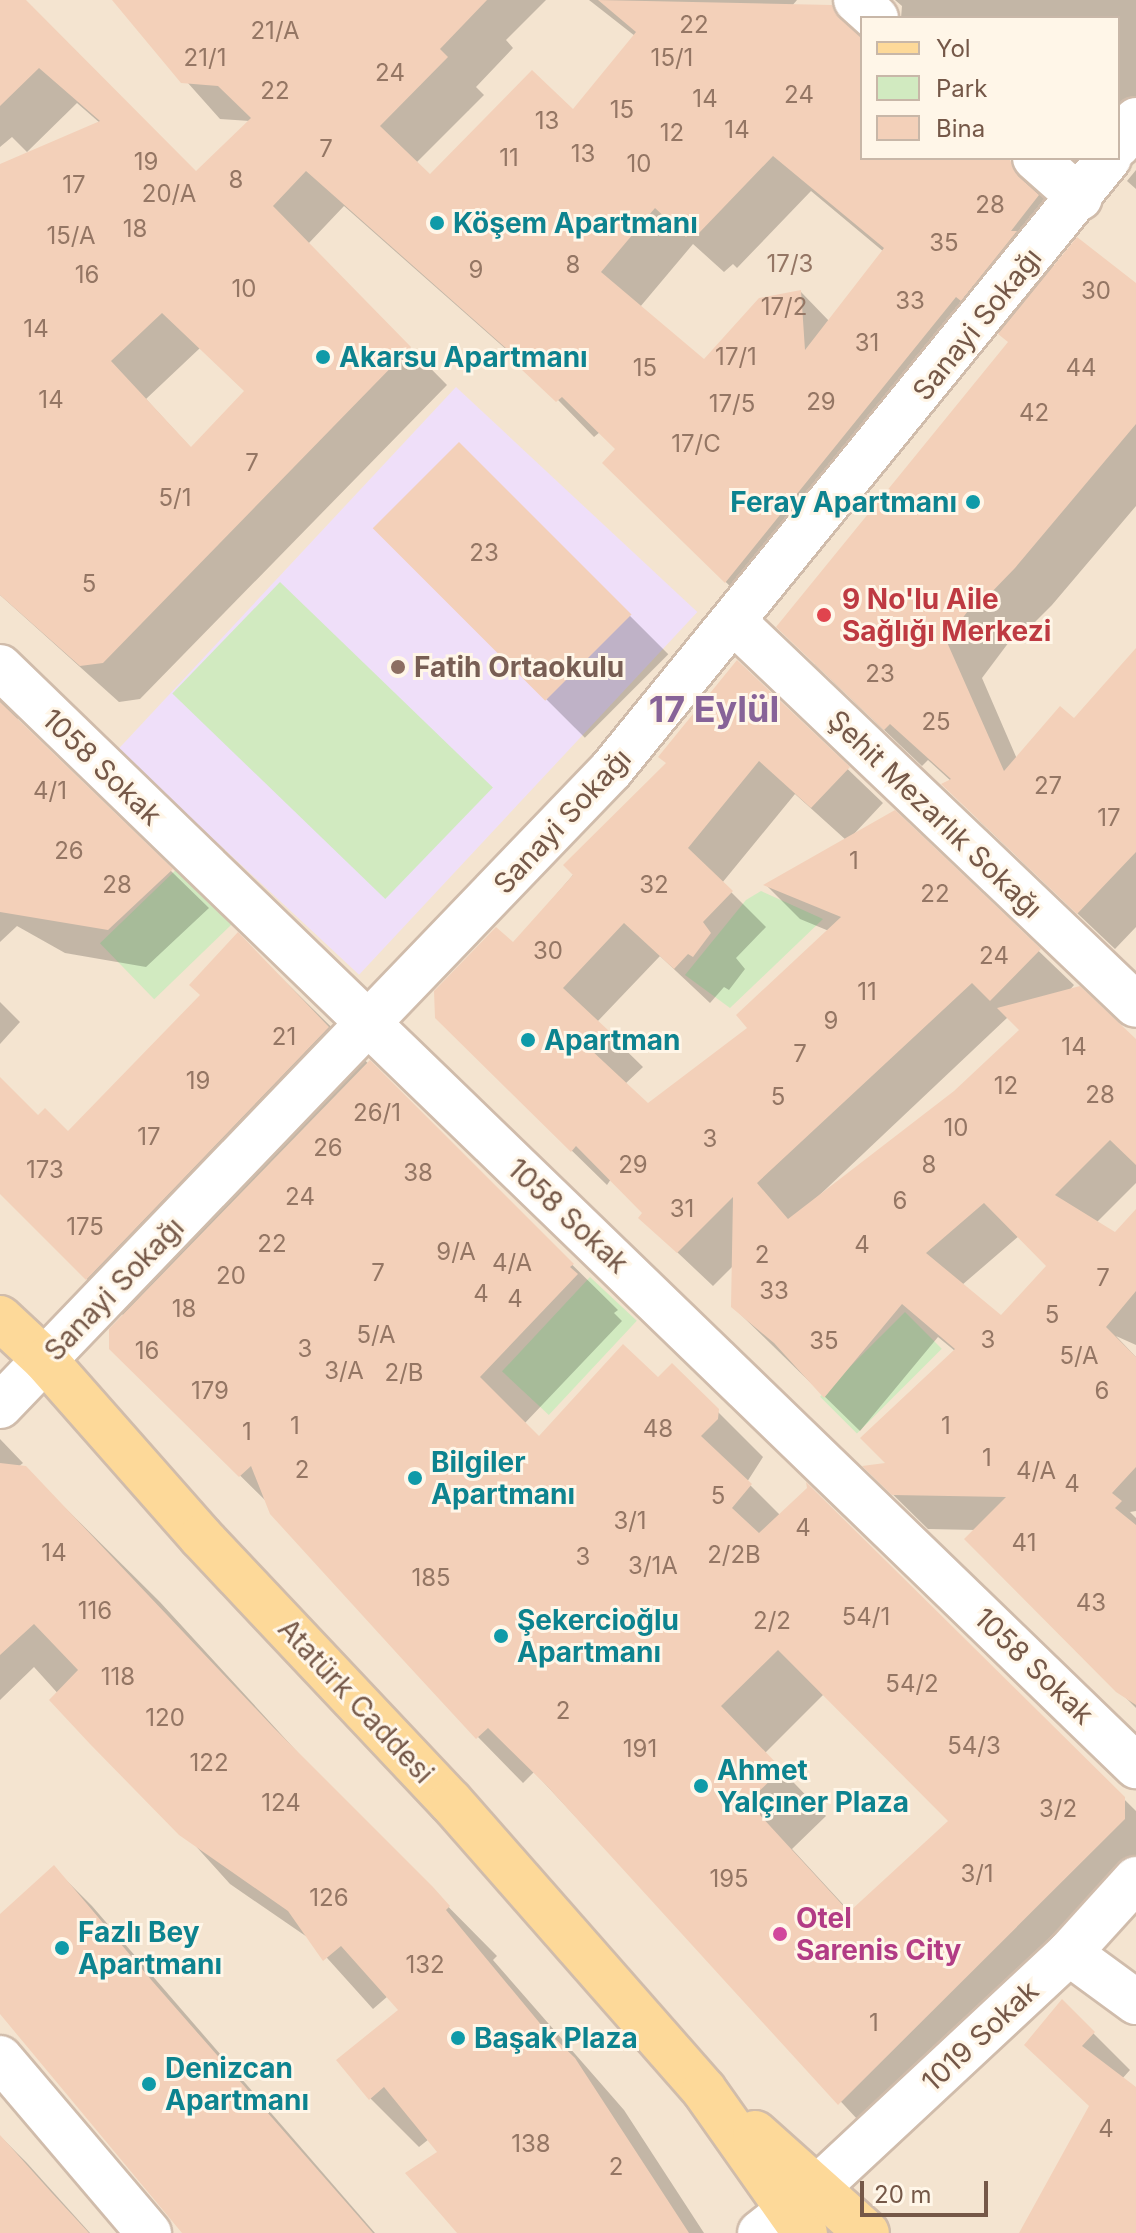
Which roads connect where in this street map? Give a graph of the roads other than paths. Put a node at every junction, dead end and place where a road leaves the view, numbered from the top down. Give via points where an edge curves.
1 (856, 0) edge
2 (874, 16) edge
3 (1136, 120) edge
4 (1120, 142) edge
5 (1037, 160) edge
6 (1108, 160) edge
7 (1080, 198) junction
8 (734, 622) junction
9 (0, 667) edge
10 (1136, 1005) edge
11 (369, 1027) junction
12 (0, 1318) edge
13 (45, 1360) junction
14 (0, 1406) edge
15 (1136, 1766) edge
16 (1136, 1879) edge
17 (1069, 1953) junction
18 (1136, 2002) edge
19 (0, 2058) edge
20 (793, 2216) edge
21 (149, 2233) edge
22 (867, 2233) edge

1 - 2 street
3 - 4 street
5 - 7 street
6 - 7 street, Sanayi Sokağı
7 - 8 street, Sanayi Sokağı
8 - 10 street, Şehit Mezarlık Sokağı
8 - 11 street, Sanayi Sokağı via 611,770
9 - 11 street, 1058 Sokak
11 - 13 street, Sanayi Sokağı
11 - 15 street, 1058 Sokak via 669,1309
12 - 13 main road, Atatürk Caddesi
13 - 14 street, Sanayi Sokağı
13 - 20 main road, Atatürk Caddesi via 201,1537 451,1802 704,2090
16 - 17 street, 1019 Sokak
17 - 18 street
17 - 20 street, 1019 Sokak
19 - 21 street
20 - 22 main road, Atatürk Caddesi

